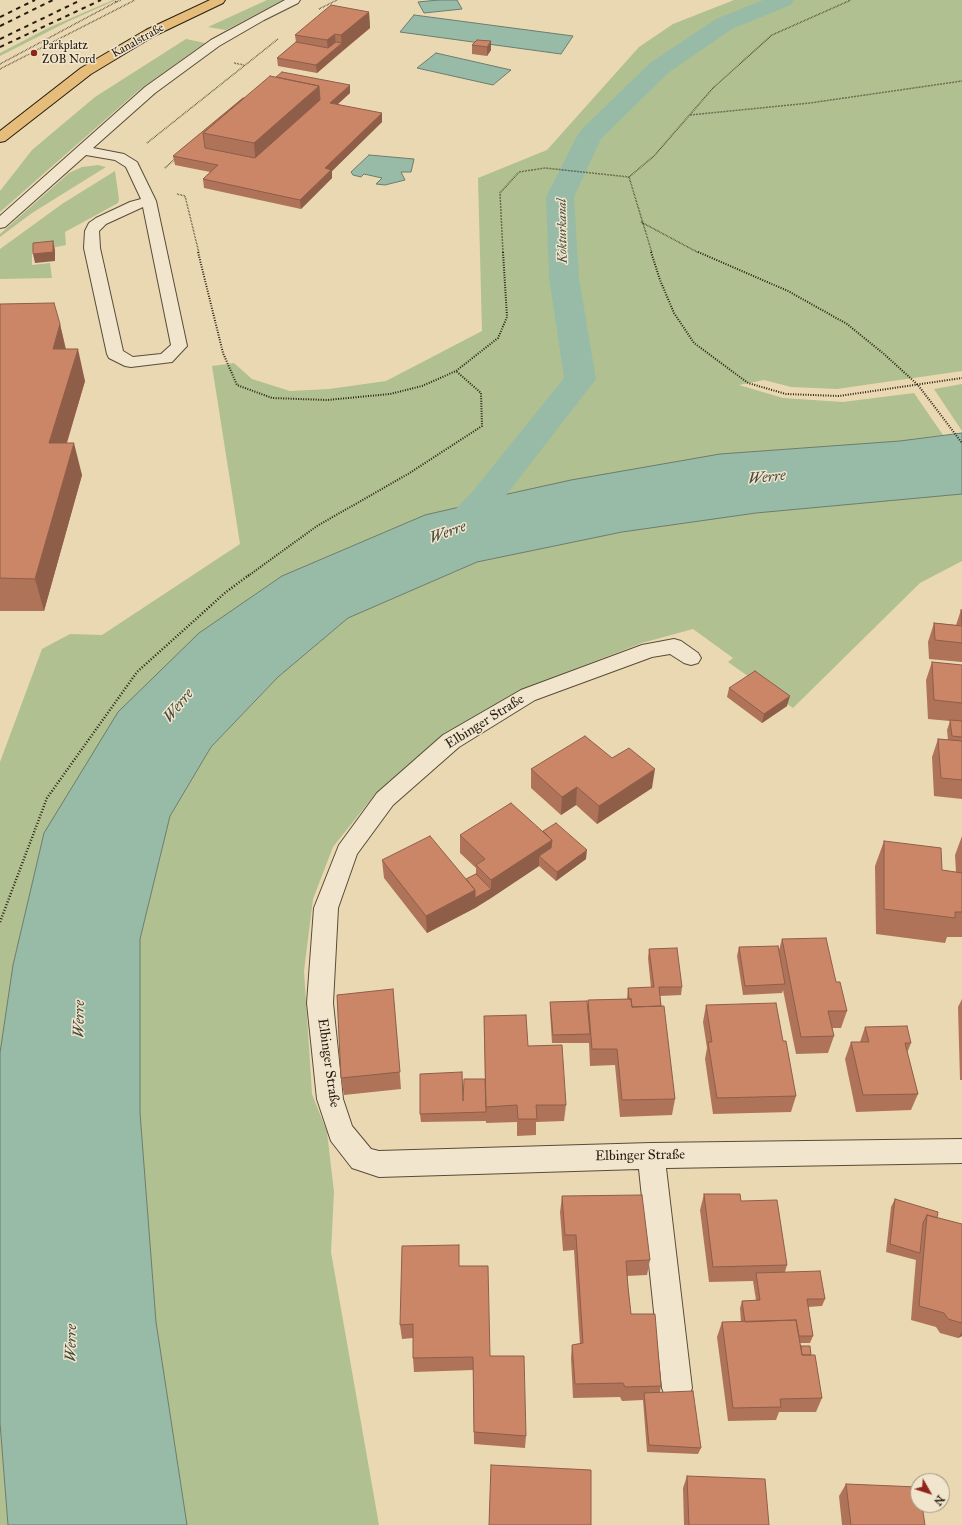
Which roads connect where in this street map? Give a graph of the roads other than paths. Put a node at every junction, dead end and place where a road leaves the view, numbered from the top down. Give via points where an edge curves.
1 (219, 0) edge
2 (294, 0) edge
3 (2, 138) edge
4 (82, 150) junction
5 (149, 200) junction
6 (0, 224) edge
7 (691, 658) dead end
8 (962, 1151) edge
9 (651, 1156) junction
10 (678, 1388) dead end

1 - 3 main road, Kanalstraße via 150,33 86,71
2 - 4 street via 215,43 181,66
4 - 5 street via 118,157 132,165
4 - 6 street
5 - 5 street via 106,218 94,226 92,231 92,248 115,354 131,362 166,358 179,346
7 - 9 street, Elbinger Straße via 674,646 649,650 528,695 451,741 385,799 347,851 326,908 320,1003 330,1099 341,1132 362,1159 379,1164
8 - 9 street, Elbinger Straße
9 - 10 street

